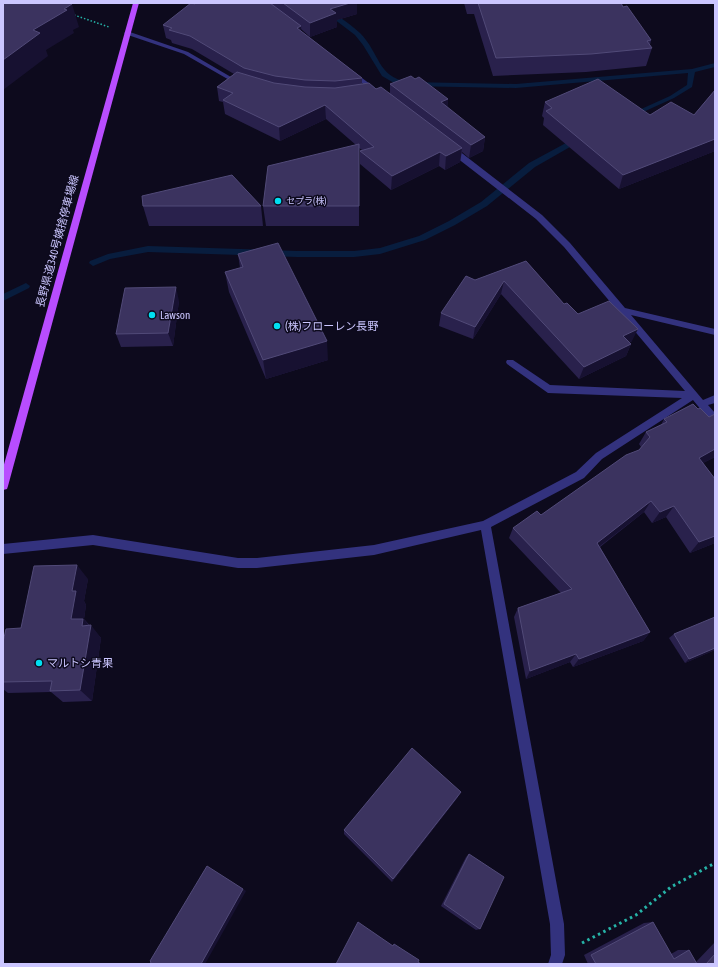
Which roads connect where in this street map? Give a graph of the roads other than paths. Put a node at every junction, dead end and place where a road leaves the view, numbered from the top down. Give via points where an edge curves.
1 (136, 3) edge
2 (127, 33) junction
3 (348, 70) edge
4 (250, 87) edge
5 (366, 96) edge
6 (447, 146) edge
7 (622, 310) junction
8 (715, 332) edge
9 (510, 362) dead end
10 (694, 394) junction
11 (715, 399) edge
12 (702, 404) junction
13 (715, 420) edge
14 (3, 486) edge
15 (485, 525) junction
16 (3, 549) edge
17 (557, 960) edge

1 - 2 main road, 長野県道340号姨捨停車場線
2 - 4 street via 186,54
2 - 14 main road, 長野県道340号姨捨停車場線
3 - 5 street via 381,95
6 - 7 street via 539,217 567,245
7 - 8 street
7 - 10 street
9 - 10 street via 548,389
10 - 12 street
10 - 15 street via 599,456 580,475
11 - 12 street
12 - 13 street
15 - 16 street via 374,550 256,563 238,563 93,540
15 - 17 street via 557,924

